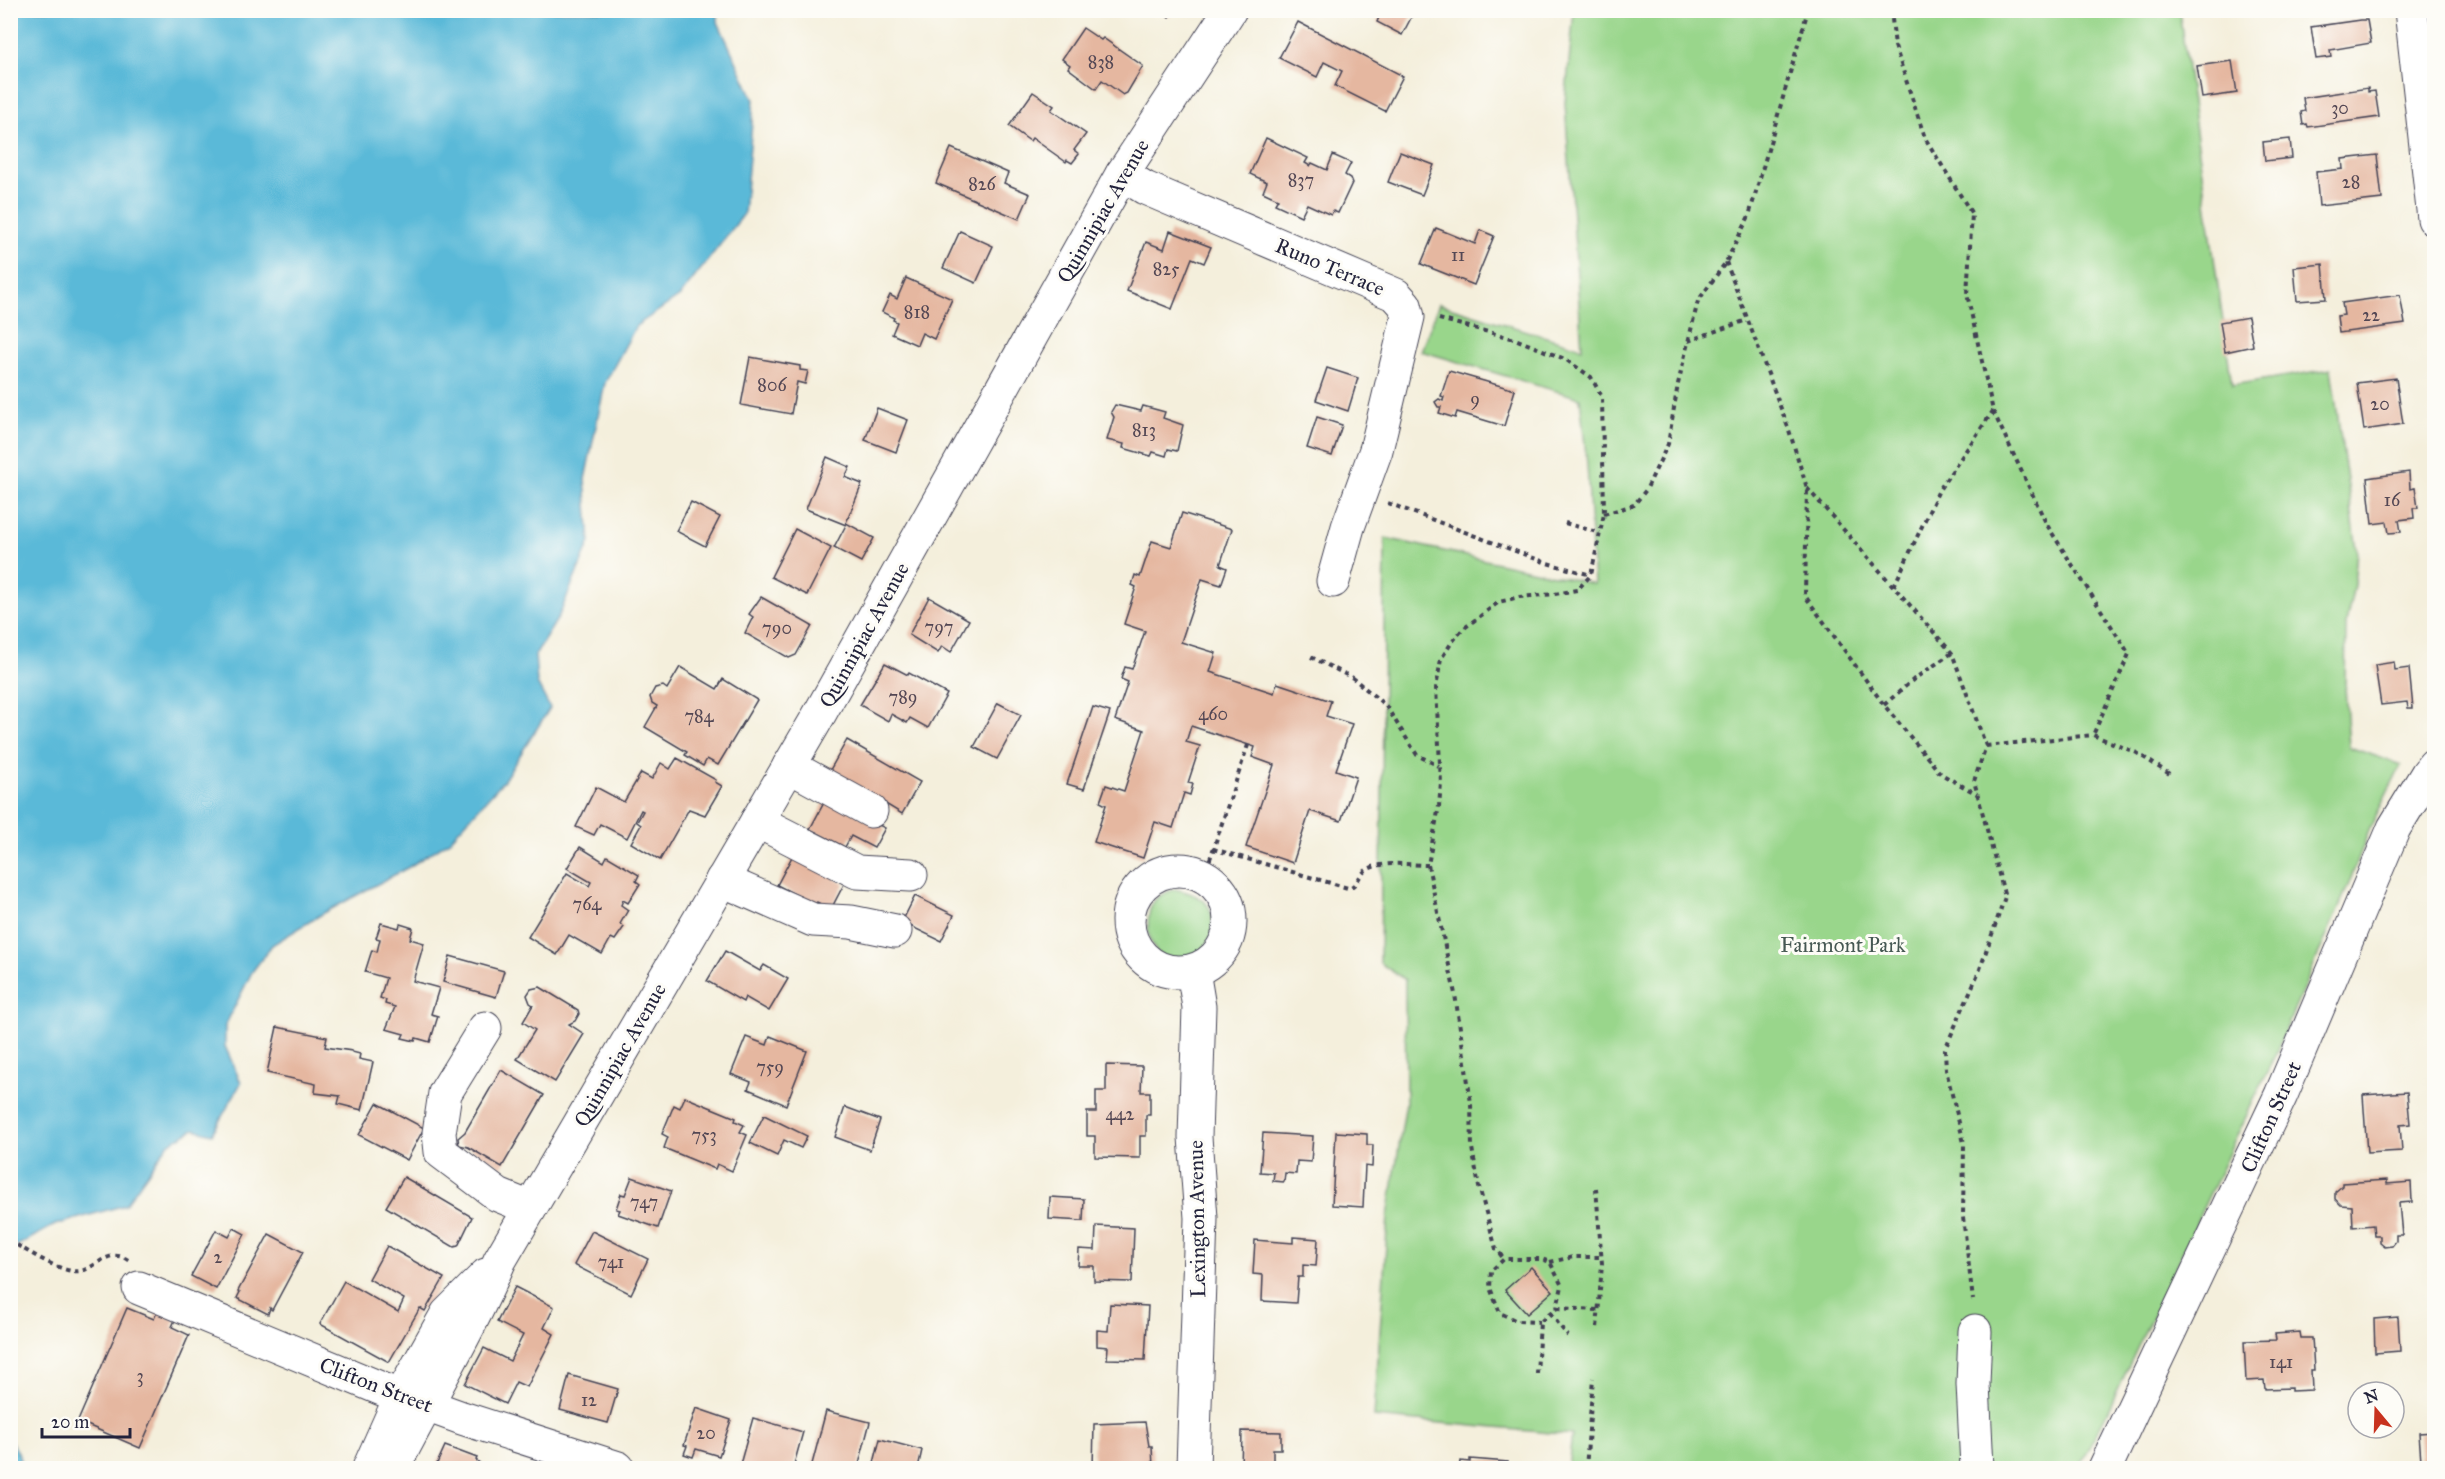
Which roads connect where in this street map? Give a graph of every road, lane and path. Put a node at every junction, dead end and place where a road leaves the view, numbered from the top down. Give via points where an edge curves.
1 (1230, 10) edge
2 (1808, 10) edge
3 (1890, 10) edge
4 (2411, 10) edge
5 (1122, 174) junction
6 (2434, 219) edge
7 (1726, 262) junction
8 (1408, 317) junction
9 (1747, 320) junction
10 (1688, 341) junction
11 (1993, 411) junction
12 (1807, 488) junction
13 (1362, 493) junction
14 (1604, 514) junction
15 (1565, 523) dead end
16 (1600, 532) junction
17 (1591, 575) junction
18 (1333, 581) dead end
19 (1894, 586) junction
20 (1952, 653) junction
21 (1311, 657) dead end
22 (1884, 705) junction
23 (2094, 735) junction
24 (1248, 745) dead end
25 (1986, 746) junction
26 (2434, 765) edge
27 (789, 766) junction
28 (1440, 767) junction
29 (2171, 775) dead end
30 (1978, 795) junction
31 (871, 811) dead end
32 (757, 821) junction
33 (1209, 863) junction
34 (1428, 865) junction
35 (911, 875) dead end
36 (722, 880) junction
37 (895, 931) dead end
38 (1193, 971) junction
39 (485, 1028) dead end
40 (1596, 1188) dead end
41 (530, 1208) junction
42 (17, 1245) dead end
43 (1601, 1257) junction
44 (1504, 1259) junction
45 (1551, 1262) junction
46 (138, 1277) joint
47 (1557, 1308) junction
48 (1599, 1310) junction
49 (1550, 1313) junction
50 (1540, 1322) junction
51 (1597, 1329) dead end
52 (1975, 1330) joint
53 (1568, 1336) dead end
54 (1537, 1374) dead end
55 (1593, 1378) dead end
56 (413, 1401) junction
57 (369, 1468) edge
58 (393, 1468) edge
59 (618, 1468) edge
60 (1193, 1468) edge
61 (1586, 1468) edge
62 (1977, 1468) edge
63 (2105, 1468) edge

1 - 5 street, Quinnipiac Avenue
2 - 7 path via 1749,216
3 - 11 path via 1895,46 1925,138 1972,214 1967,294
4 - 6 street
5 - 8 street, Runo Terrace via 1145,188 1396,295 1405,304
5 - 27 street, Quinnipiac Avenue
7 - 9 path
7 - 10 path via 1698,301
8 - 13 street
8 - 14 path via 1448,319 1515,339 1565,359 1591,377 1602,397
9 - 10 path
9 - 12 path
10 - 14 path via 1668,444 1651,480 1634,505
11 - 19 path via 1939,490
11 - 23 path via 2047,525 2129,654
12 - 19 path
12 - 22 path via 1805,596
13 - 17 path via 1547,563
13 - 18 street
14 - 16 path
15 - 16 path
16 - 17 path
17 - 28 path via 1577,590 1499,602 1452,642 1442,658 1436,688
19 - 20 path
20 - 22 path
20 - 25 path
21 - 28 path via 1366,688 1386,706 1417,755
22 - 30 path via 1941,774
23 - 25 path
23 - 29 path via 2137,753
24 - 33 path
25 - 30 path via 1974,781
26 - 63 street, Clifton Street via 2394,828 2282,1095
27 - 31 street
27 - 32 street, Quinnipiac Avenue
28 - 34 path via 1439,806
30 - 52 path via 2005,897 1980,969 1945,1049 1946,1070 1964,1143 1964,1217
32 - 35 street via 856,872
32 - 36 street, Quinnipiac Avenue
33 - 34 path via 1348,888 1376,866
33 - 38 street via 1226,899 1231,916 1230,934 1222,951 1210,963
33 - 38 street via 1186,871 1166,871 1149,879 1137,891 1129,908 1130,938 1148,963 1178,973
34 - 44 path via 1455,994 1479,1187 1496,1249
36 - 37 street via 813,920 851,922
36 - 41 street, Quinnipiac Avenue
38 - 60 street, Lexington Avenue via 1199,1007 1195,1137 1201,1240
39 - 41 street via 445,1093 439,1133 441,1152 498,1195
40 - 43 path
41 - 56 street, Quinnipiac Avenue via 500,1260 478,1312
42 - 46 path via 73,1272 88,1269 110,1255 122,1256
43 - 45 path
43 - 48 path
44 - 45 path
44 - 50 path via 1491,1271 1490,1288 1500,1313 1517,1321
45 - 47 path via 1562,1286
46 - 56 street, Clifton Street
47 - 48 path
47 - 49 path
48 - 51 path
49 - 50 path
49 - 53 path
50 - 54 path
52 - 62 street
55 - 61 path
56 - 57 street, Quinnipiac Avenue
56 - 58 street, Quinnipiac Avenue
56 - 59 street, Clifton Street

